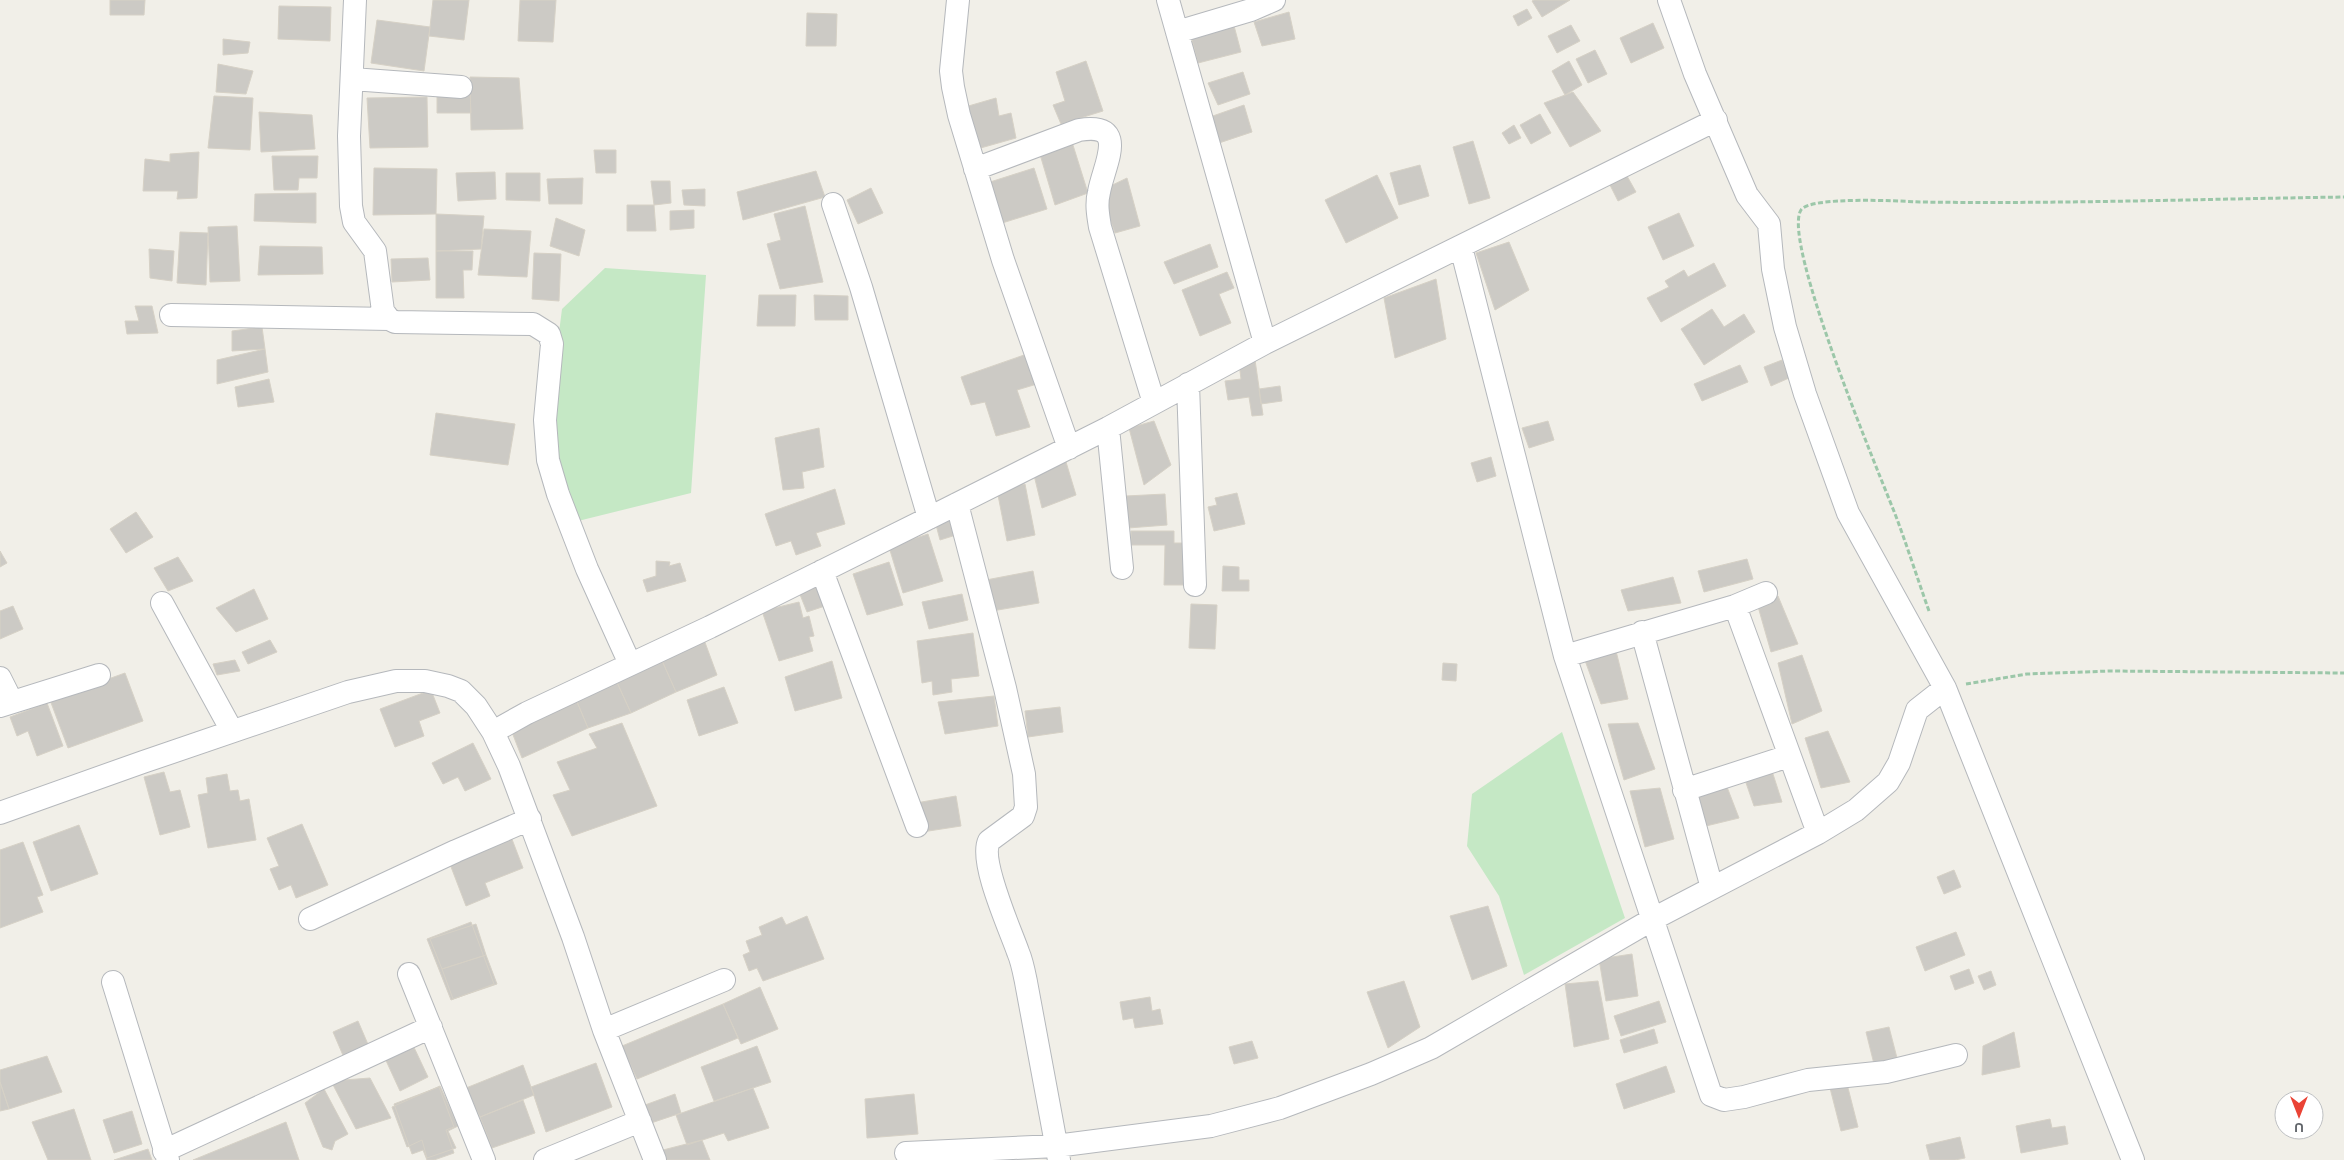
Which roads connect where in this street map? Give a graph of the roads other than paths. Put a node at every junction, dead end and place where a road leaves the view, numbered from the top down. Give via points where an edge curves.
1 (355, 0) edge
2 (958, 0) edge
3 (1168, 0) edge
4 (1274, 0) edge
5 (1669, 0) edge
6 (1177, 32) junction
7 (352, 79) junction
8 (461, 87) dead end
9 (1716, 120) junction
10 (975, 169) junction
11 (833, 204) dead end
12 (1461, 247) junction
13 (171, 315) dead end
14 (389, 319) junction
15 (1265, 343) junction
16 (1188, 384) junction
17 (1154, 403) junction
18 (1108, 428) junction
19 (1069, 448) junction
20 (957, 504) junction
21 (929, 518) junction
22 (1122, 568) dead end
23 (822, 571) junction
24 (1195, 585) dead end
25 (1766, 594) dead end
26 (162, 603) dead end
27 (1735, 606) junction
28 (1642, 632) junction
29 (1565, 656) junction
30 (630, 664) junction
31 (99, 675) dead end
32 (0, 678) edge
33 (1945, 688) junction
34 (6, 704) edge
35 (232, 731) junction
36 (493, 732) junction
37 (1789, 756) junction
38 (1684, 790) junction
39 (0, 814) edge
40 (530, 819) junction
41 (916, 826) dead end
42 (1818, 833) junction
43 (1712, 888) junction
44 (310, 919) dead end
45 (1653, 919) junction
46 (409, 974) dead end
47 (724, 980) dead end
48 (113, 982) dead end
49 (431, 1027) junction
50 (604, 1030) junction
51 (1956, 1055) dead end
52 (640, 1121) junction
53 (906, 1153) dead end
54 (1058, 1153) edge
55 (166, 1155) edge
56 (484, 1160) edge
57 (545, 1160) edge
58 (655, 1160) edge
59 (2133, 1160) edge

1 - 7 street
2 - 10 street via 952,87
3 - 6 street
4 - 6 street
5 - 9 street via 1695,74
6 - 15 street
7 - 8 street
7 - 14 street via 349,136 351,206 354,222 375,251 381,305
9 - 12 street
9 - 33 street via 1747,196 1769,224 1773,269 1785,327 1805,394 1848,513
10 - 17 street via 1079,130 1094,128 1106,133 1110,150 1098,196 1100,227
10 - 19 street via 1006,269
11 - 21 street via 861,287
12 - 15 street
12 - 29 street
13 - 14 street
14 - 30 street via 403,323 533,324 549,334 552,344 545,420 548,460 587,570
15 - 16 street
16 - 17 street
16 - 24 street
17 - 18 street
18 - 19 street
18 - 22 street
19 - 20 street
20 - 21 street
20 - 54 street via 1024,774 1026,807 1023,816 989,841 986,852 990,876 1026,982
21 - 23 street
23 - 30 street
23 - 41 street
25 - 27 street
26 - 35 street
27 - 28 street
27 - 37 street
28 - 29 street
28 - 38 street
29 - 45 street
30 - 36 street
31 - 34 street
32 - 34 street
33 - 42 street via 1917,710 1899,763 1888,782 1856,810
33 - 59 street
35 - 36 street via 348,692 396,681 425,682 461,691 476,706
35 - 39 street
36 - 40 street
37 - 38 street
37 - 42 street
38 - 43 street
40 - 44 street
40 - 50 street
42 - 43 street
43 - 45 street
45 - 51 street via 1707,1089 1716,1098 1744,1097 1808,1080 1886,1072
45 - 54 street via 1431,1048 1371,1074 1280,1108 1211,1126
46 - 49 street
47 - 50 street
48 - 55 street
49 - 55 street
49 - 56 street
50 - 52 street
52 - 57 street
52 - 58 street
53 - 54 street

